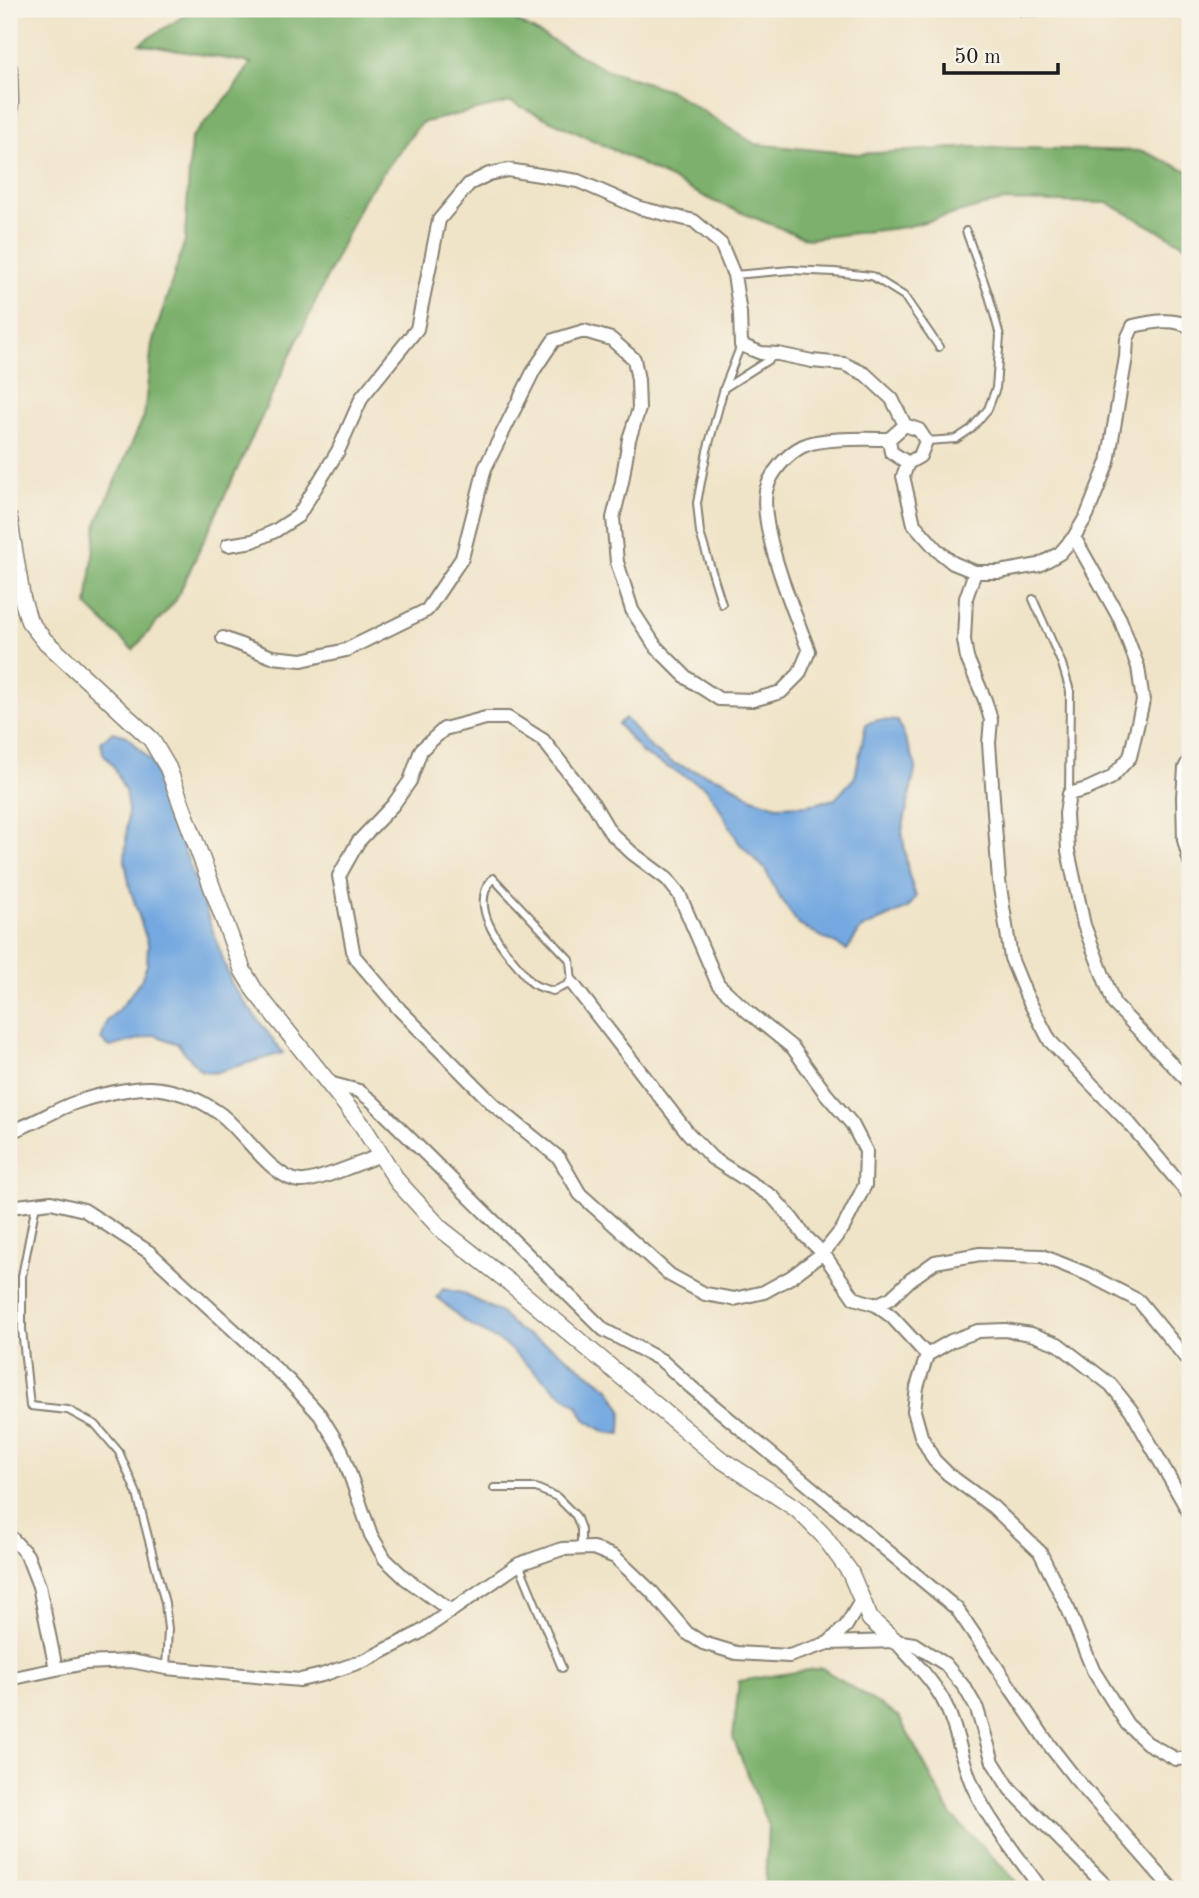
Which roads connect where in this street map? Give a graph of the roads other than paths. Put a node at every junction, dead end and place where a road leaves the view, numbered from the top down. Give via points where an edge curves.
1 (1023, 9) edge
2 (1046, 9) edge
3 (9, 69) edge
4 (9, 117) edge
5 (966, 231) dead end
6 (734, 275) junction
7 (1190, 327) edge
8 (741, 345) junction
9 (939, 347) dead end
10 (778, 354) junction
11 (724, 388) junction
12 (905, 425) junction
13 (889, 439) junction
14 (926, 441) junction
15 (908, 463) junction
16 (9, 519) edge
17 (1074, 537) junction
18 (228, 545) dead end
19 (975, 572) junction
20 (1033, 599) dead end
21 (722, 604) dead end
22 (223, 638) dead end
23 (1190, 759) edge
24 (1069, 794) junction
25 (1190, 862) edge
26 (572, 983) junction
27 (329, 1083) junction
28 (1190, 1083) edge
29 (9, 1132) edge
30 (381, 1154) junction
31 (1190, 1196) edge
32 (36, 1204) junction
33 (9, 1208) edge
34 (822, 1253) junction
35 (876, 1304) junction
36 (927, 1355) junction
37 (1190, 1363) edge
38 (494, 1488) dead end
39 (1190, 1514) edge
40 (9, 1535) edge
41 (581, 1548) junction
42 (519, 1564) junction
43 (862, 1600) junction
44 (451, 1611) junction
45 (895, 1641) junction
46 (828, 1643) junction
47 (166, 1668) junction
48 (562, 1668) dead end
49 (56, 1669) junction
50 (9, 1679) edge
51 (1190, 1758) edge
52 (1041, 1889) edge
53 (1109, 1889) edge
54 (1172, 1889) edge

1 - 2 street
3 - 4 street
5 - 14 lane via 1000,336 996,388 988,409 971,429 956,439
6 - 8 street
6 - 9 lane via 791,270 872,276 904,296
6 - 18 street via 720,244 694,222 640,208 578,180 508,170 468,184 439,220 417,329 362,397 338,451 298,516 253,541
7 - 17 street via 1157,321 1133,326 1108,462
8 - 10 street via 761,354
8 - 11 lane
10 - 11 lane
10 - 12 street via 844,364 864,374 892,399
11 - 21 lane via 697,503 700,533
12 - 13 street
12 - 14 street via 919,429
13 - 15 street via 891,452
13 - 22 street via 804,446 781,463 767,488 765,513 773,548 808,651 799,674 780,692 753,700 719,699 687,678 656,647 632,610 617,562 613,518 639,409 638,380 634,359 611,339 584,331 554,340 534,370 485,468 462,558 427,610 346,650 302,660 272,657
14 - 15 street via 920,456
15 - 19 street via 903,476 914,524 953,563
16 - 27 street via 29,621 151,739 169,768 243,971
17 - 19 street via 1040,565
17 - 24 street via 1120,619 1138,667 1143,701 1130,757 1111,778
19 - 31 street via 965,598 964,640 990,720 999,881 1011,958 1050,1041 1130,1124
20 - 24 lane via 1070,691
23 - 25 street via 1185,768 1184,840
24 - 28 street via 1068,851 1084,926 1114,1004
26 - 26 lane via 553,992 533,984 505,951 485,911 488,884 494,878 570,960
26 - 34 street via 688,1133 712,1158 773,1197
27 - 30 street
27 - 54 street via 359,1091 372,1101 604,1330 661,1360 957,1609 1049,1746
29 - 30 street via 77,1102 149,1088 182,1093 220,1114 277,1172 299,1181
30 - 43 street via 398,1182 441,1229 719,1458 797,1509 850,1572
32 - 33 street
32 - 44 street via 51,1202 84,1210 149,1252 289,1381 320,1415 341,1449 370,1535 385,1559
32 - 47 lane via 22,1276 30,1406 68,1410 96,1425 119,1452 137,1494 165,1603
34 - 34 street via 764,1293 734,1300 705,1294 670,1275 580,1194 559,1158 494,1105 354,956 340,876 358,842 410,781 421,750 444,729 486,718 508,718 543,740 611,832 667,878 679,894 718,984 793,1048 852,1124 866,1151 865,1185 843,1228
34 - 35 street via 854,1298
35 - 36 street
35 - 37 street via 891,1298 935,1262 980,1254 1042,1256 1139,1301
36 - 39 street via 978,1331 1031,1334 1058,1344 1111,1385 1131,1410
36 - 51 street via 914,1411 934,1460 1040,1552 1093,1670 1127,1724 1147,1743 1176,1759
38 - 41 lane via 536,1488 557,1497 576,1516
40 - 49 street via 27,1555 39,1586
41 - 42 street via 562,1549
41 - 46 street via 615,1557 687,1633 703,1643 736,1653 789,1656
42 - 44 street
42 - 48 lane
43 - 45 street via 870,1619
43 - 46 street via 846,1626
44 - 47 street via 366,1660 300,1680
45 - 46 street
45 - 52 street via 944,1702 975,1791
45 - 53 street via 914,1644 945,1664 977,1709 993,1762 1010,1789
47 - 49 street via 131,1661
49 - 50 street

